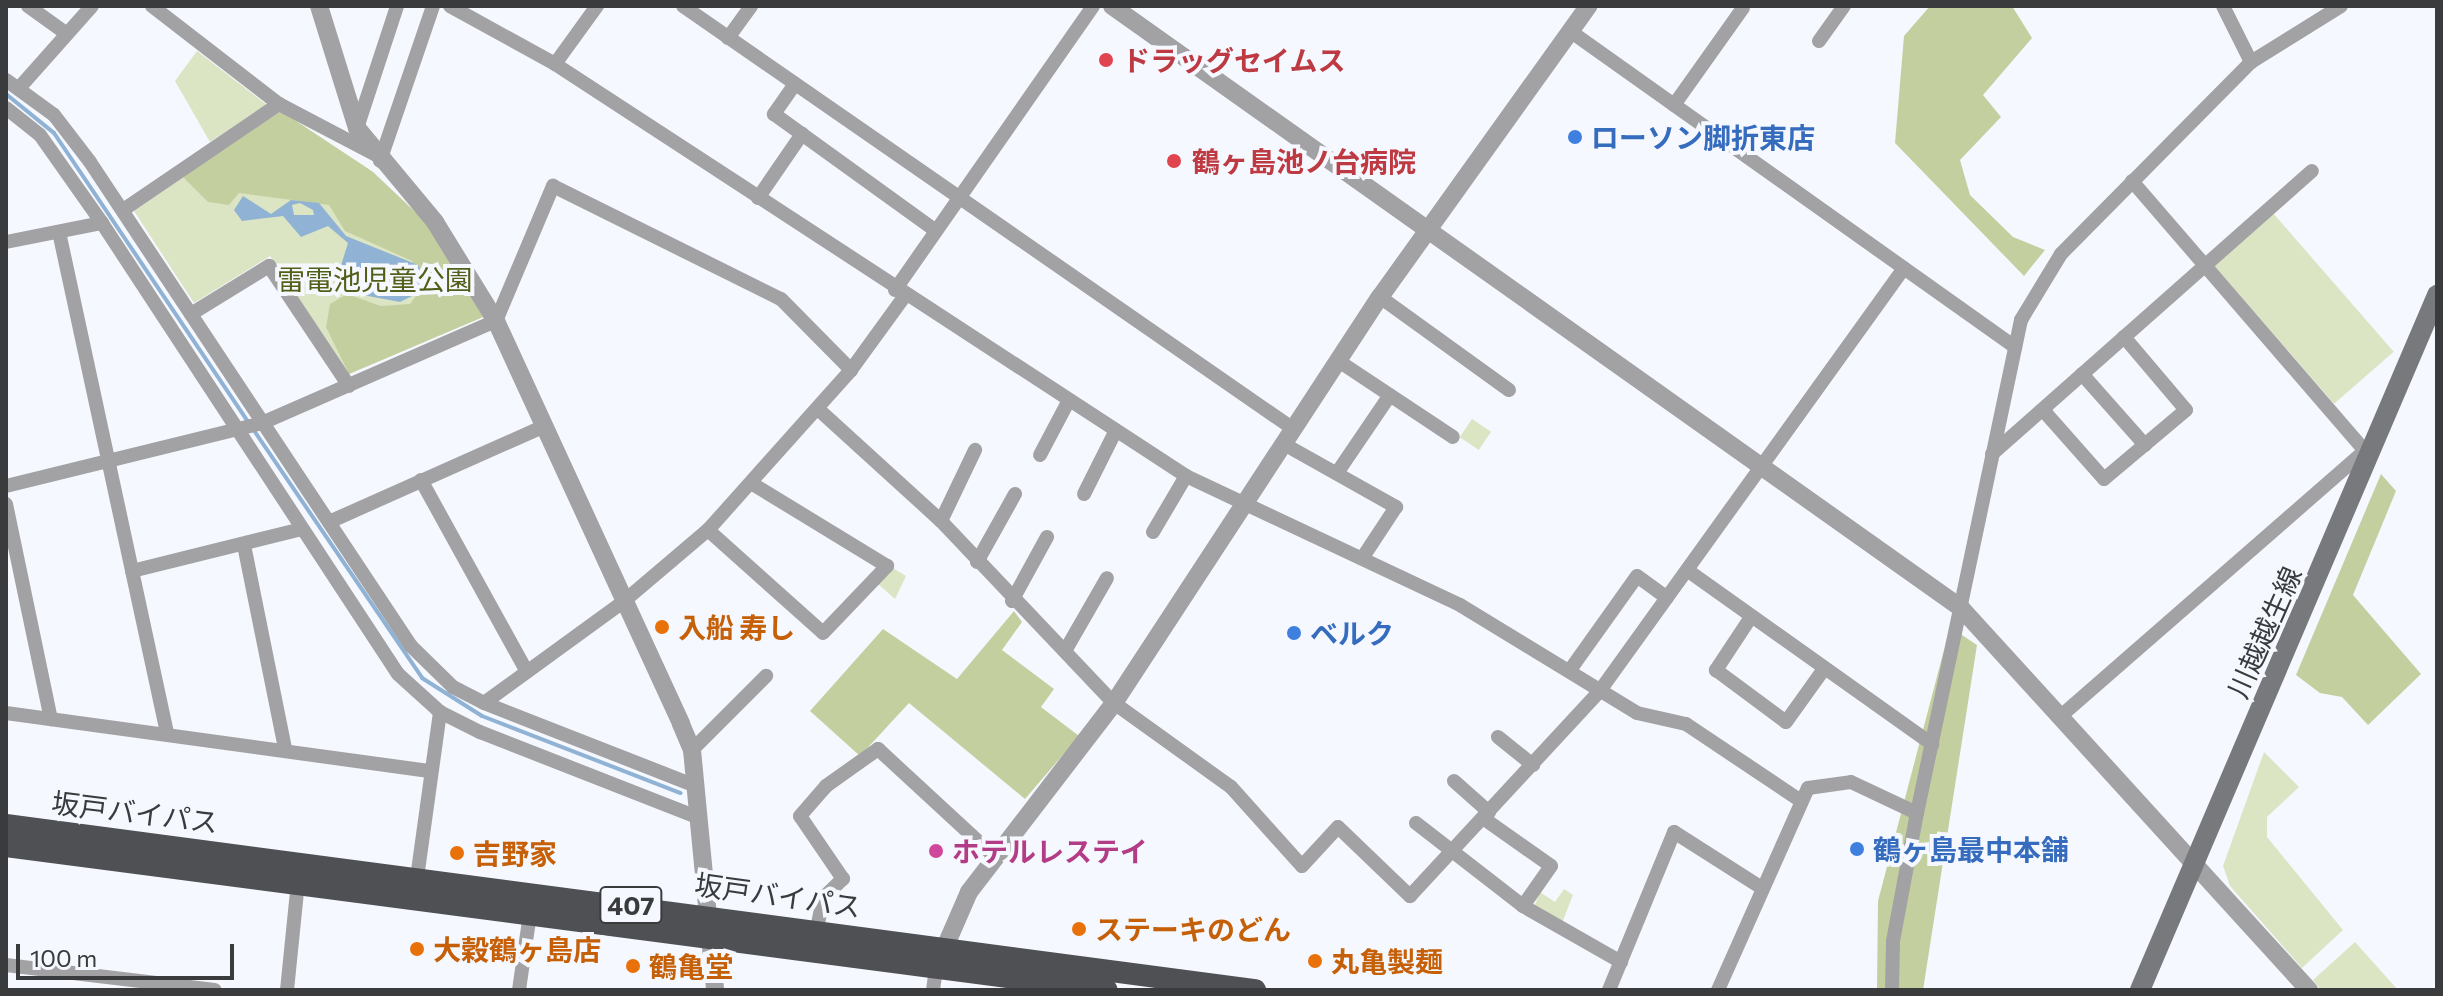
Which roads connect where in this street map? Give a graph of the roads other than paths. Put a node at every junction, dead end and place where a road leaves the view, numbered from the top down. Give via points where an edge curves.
1 (28, 6) edge
2 (92, 6) edge
3 (152, 6) edge
4 (319, 6) edge
5 (397, 6) edge
6 (433, 6) edge
7 (450, 6) edge
8 (597, 6) edge
9 (683, 6) edge
10 (751, 6) edge
11 (1093, 6) edge
12 (1112, 6) edge
13 (1588, 6) edge
14 (1844, 6) edge
15 (2223, 6) edge
16 (2341, 6) edge
17 (1743, 8) dead end
18 (1570, 31) junction
19 (67, 34) junction
20 (728, 38) junction
21 (1819, 41) dead end
22 (2251, 62) junction
23 (555, 64) junction
24 (13, 83) edge
25 (795, 84) junction
26 (279, 104) junction
27 (1674, 105) junction
28 (6, 108) edge
29 (357, 128) junction
30 (802, 134) junction
31 (378, 158) junction
32 (2312, 171) dead end
33 (2132, 181) junction
34 (958, 197) junction
35 (758, 198) junction
36 (123, 210) junction
37 (102, 223) junction
38 (1429, 228) junction
39 (935, 230) junction
40 (59, 232) junction
41 (6, 242) edge
42 (2205, 265) junction
43 (1904, 268) junction
44 (900, 293) junction
45 (2437, 295) edge
46 (1380, 297) junction
47 (191, 314) junction
48 (496, 321) junction
49 (2124, 337) junction
50 (2015, 347) junction
51 (1337, 360) junction
52 (851, 370) junction
53 (2082, 374) junction
54 (349, 386) junction
55 (1509, 390) dead end
56 (1390, 395) junction
57 (1068, 402) junction
58 (818, 409) junction
59 (2043, 410) junction
60 (262, 423) junction
61 (542, 427) junction
62 (233, 430) junction
63 (1115, 432) junction
64 (1287, 435) junction
65 (1453, 437) dead end
66 (2145, 445) junction
67 (2371, 445) junction
68 (975, 450) dead end
69 (1992, 454) junction
70 (1040, 455) dead end
71 (109, 460) junction
72 (1762, 465) junction
73 (1337, 473) junction
74 (1186, 476) junction
75 (421, 480) junction
76 (751, 483) junction
77 (6, 486) edge
78 (1015, 494) dead end
79 (1084, 494) dead end
80 (1243, 499) junction
81 (6, 504) edge
82 (941, 521) junction
83 (329, 522) junction
84 (302, 529) junction
85 (708, 530) junction
86 (1153, 532) dead end
87 (1047, 537) dead end
88 (244, 545) junction
89 (1363, 557) junction
90 (977, 562) junction
91 (1687, 570) junction
92 (132, 571) junction
93 (1107, 578) dead end
94 (1667, 598) junction
95 (1012, 601) junction
96 (623, 602) junction
97 (1961, 608) junction
98 (1751, 617) junction
99 (1065, 651) junction
100 (1824, 669) junction
101 (1570, 670) junction
102 (527, 672) junction
103 (766, 676) dead end
104 (1599, 692) junction
105 (484, 703) junction
106 (1114, 703) junction
107 (440, 712) junction
108 (6, 713) edge
109 (2062, 715) junction
110 (51, 719) junction
111 (167, 733) junction
112 (1498, 737) dead end
113 (1932, 744) junction
114 (285, 749) junction
115 (692, 750) junction
116 (1533, 765) junction
117 (431, 771) junction
118 (1454, 781) dead end
119 (696, 786) junction
120 (1801, 801) junction
121 (1917, 813) junction
122 (1486, 815) junction
123 (699, 818) junction
124 (1416, 823) dead end
125 (6, 825) edge
126 (6, 846) edge
127 (1450, 854) junction
128 (996, 858) junction
129 (2194, 861) junction
130 (417, 878) junction
131 (298, 882) junction
132 (1762, 888) junction
133 (1523, 906) junction
134 (530, 914) junction
135 (709, 926) junction
136 (817, 929) junction
137 (1621, 962) junction
138 (6, 965) edge
139 (937, 969) edge
140 (152, 987) edge
141 (215, 990) edge
142 (287, 990) edge
143 (519, 990) edge
144 (715, 990) edge
145 (1107, 990) edge
146 (1255, 990) edge
147 (1609, 990) edge
148 (1718, 990) edge
149 (1892, 990) edge
150 (2140, 990) edge
151 (2309, 990) edge

1 - 19 street
2 - 19 street
3 - 26 street
4 - 29 street
5 - 29 street
6 - 31 street
7 - 23 street
8 - 23 street
9 - 20 street
10 - 20 street
11 - 34 street
12 - 38 street
13 - 18 street
14 - 21 street
15 - 22 street
16 - 22 street
17 - 27 street
18 - 27 street
18 - 38 street
19 - 24 street
20 - 25 street
22 - 33 street
23 - 35 street
24 - 36 street via 54,115
25 - 30 street via 774,114
25 - 34 street
26 - 31 street
26 - 36 street
27 - 43 street
28 - 37 street via 40,135
29 - 31 street
30 - 35 street
30 - 39 street
31 - 48 street via 435,222
32 - 42 street
33 - 42 street
33 - 50 street via 2061,254 2021,320
34 - 39 street
34 - 64 street
35 - 44 street
36 - 47 street
37 - 40 street
37 - 62 street
38 - 46 street
38 - 72 street
39 - 44 street
40 - 41 street
40 - 71 street
42 - 49 street
42 - 67 street
43 - 50 street
43 - 72 street
44 - 52 street
44 - 57 street
45 - 67 main road, 川越越生線
46 - 51 street
46 - 55 street
47 - 54 street via 269,266
47 - 60 street
48 - 52 street via 548,192 559,186 781,299
48 - 54 street
48 - 61 street
49 - 53 street
49 - 66 street via 2186,410
50 - 69 street
51 - 56 street
51 - 64 street
52 - 58 street
53 - 59 street
53 - 66 street
54 - 60 street
56 - 65 street
56 - 73 street
57 - 63 street
57 - 70 street
58 - 76 street
58 - 82 street
59 - 66 street via 2104,479
59 - 69 street
60 - 62 street
60 - 83 street
61 - 75 street
61 - 96 street
62 - 71 street
62 - 84 street
63 - 74 street
63 - 79 street
64 - 73 street
64 - 80 street
67 - 109 street
67 - 129 main road, 川越越生線
68 - 82 street
69 - 97 street
71 - 77 street
71 - 92 street
72 - 91 street
72 - 97 street
73 - 89 street via 1396,507
74 - 80 street
74 - 86 street
75 - 83 street
75 - 102 street
76 - 85 street
76 - 85 street via 887,566 823,633
78 - 90 street
80 - 89 street
80 - 106 street
81 - 110 street
82 - 90 street
83 - 105 street via 411,646 453,687
84 - 88 street
84 - 107 street via 398,674
85 - 96 street
87 - 95 street
88 - 92 street
88 - 114 street
89 - 101 street
90 - 95 street
91 - 94 street
91 - 98 street
92 - 111 street
93 - 99 street
94 - 101 street via 1637,576
94 - 104 street
95 - 99 street
96 - 102 street
96 - 115 street
97 - 109 street
97 - 113 street
98 - 100 street
98 - 100 street via 1716,670 1786,722
99 - 106 street
100 - 113 street
101 - 104 street
102 - 105 street
103 - 115 street
104 - 116 street
104 - 120 street via 1637,713 1686,724
105 - 119 street
106 - 127 street via 1231,787 1302,866 1338,827 1410,896
106 - 128 street
107 - 117 street
107 - 123 street
108 - 110 street
109 - 129 street
110 - 111 street
111 - 114 street
112 - 116 street
113 - 121 street
114 - 117 street
115 - 119 street
116 - 122 street
117 - 130 street
118 - 122 street
119 - 123 street
120 - 121 street via 1820,782 1851,782
120 - 132 street
121 - 149 street via 1893,941
122 - 127 street
122 - 133 street via 1551,866
123 - 135 street
124 - 127 street
125 - 130 highway, 坂戸バイパス / 407
126 - 131 highway, 坂戸バイパス / 407
127 - 133 street
128 - 136 street via 878,749 800,816 843,879 823,898
128 - 139 street via 969,892
129 - 150 main road, 川越越生線
129 - 151 street
130 - 135 highway, 坂戸バイパス / 407
131 - 134 highway, 坂戸バイパス / 407
131 - 142 street
132 - 137 street via 1674,832
132 - 148 street
133 - 137 street
134 - 135 highway, 坂戸バイパス / 407
134 - 143 street
135 - 136 highway, 坂戸バイパス / 407
135 - 139 highway, 坂戸バイパス / 407
135 - 144 street
136 - 139 highway, 坂戸バイパス / 407
137 - 147 street
138 - 140 street
139 - 145 highway, 坂戸バイパス / 407
139 - 146 highway, 坂戸バイパス / 407
140 - 141 street

